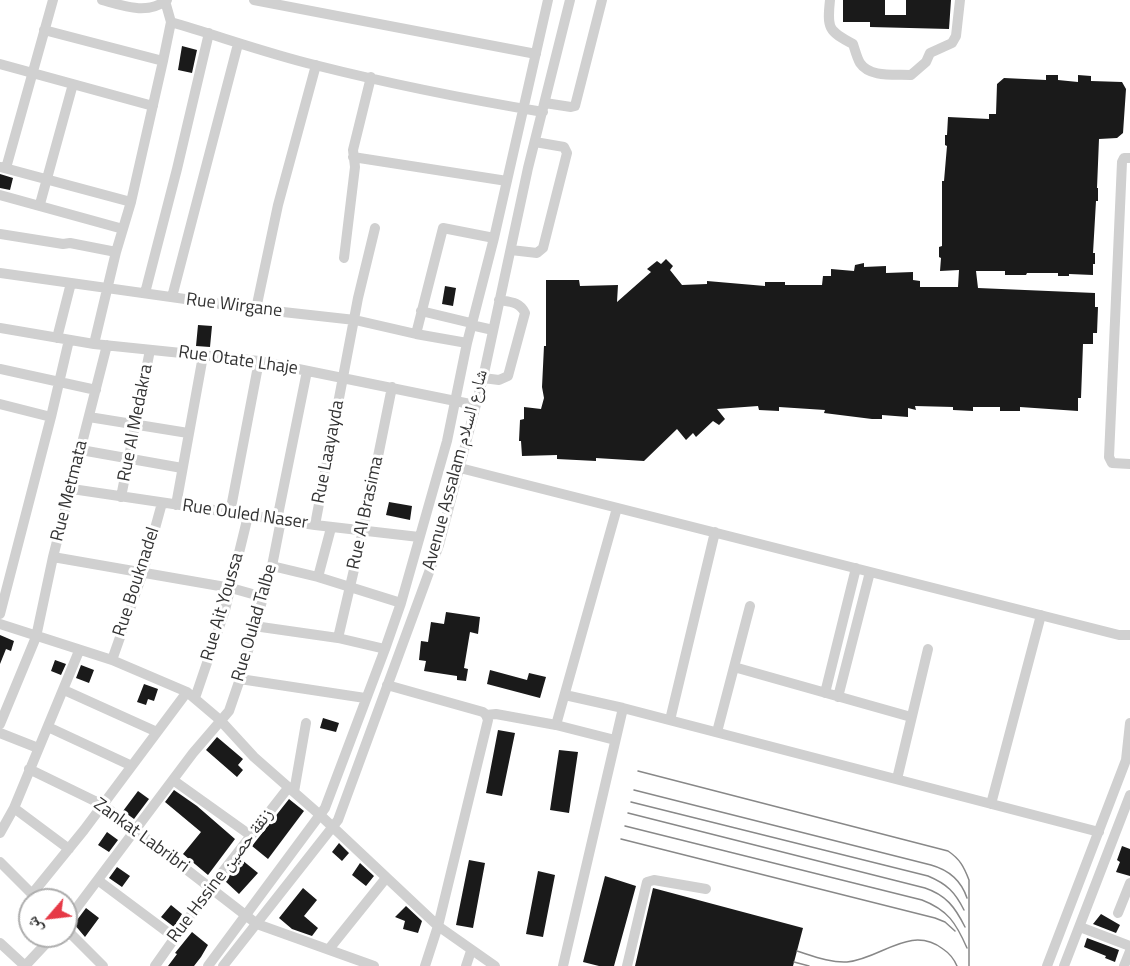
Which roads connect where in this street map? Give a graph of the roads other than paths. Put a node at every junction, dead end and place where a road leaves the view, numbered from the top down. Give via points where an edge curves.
1 (53, 0) edge
2 (102, 0) edge
3 (254, 0) edge
4 (548, 0) edge
5 (570, 0) edge
6 (602, 0) edge
7 (830, 0) edge
8 (960, 0) edge
9 (166, 1) edge
10 (171, 22) junction
11 (44, 30) junction
12 (209, 33) junction
13 (238, 44) junction
14 (536, 54) junction
15 (163, 61) junction
16 (0, 64) edge
17 (316, 65) junction
18 (32, 73) junction
19 (371, 77) junction
20 (73, 84) junction
21 (153, 105) junction
22 (544, 107) junction
23 (525, 109) junction
24 (535, 142) junction
25 (353, 156) junction
26 (1130, 158) edge
27 (3, 168) edge
28 (45, 179) junction
29 (507, 181) junction
30 (0, 195) edge
31 (131, 202) junction
32 (40, 204) junction
33 (375, 228) dead end
34 (123, 229) junction
35 (0, 234) edge
36 (494, 238) junction
37 (511, 250) junction
38 (116, 252) junction
39 (344, 258) dead end
40 (0, 273) edge
41 (71, 283) junction
42 (108, 287) junction
43 (145, 293) junction
44 (172, 297) junction
45 (499, 300) junction
46 (256, 309) junction
47 (421, 311) junction
48 (355, 321) junction
49 (471, 324) junction
50 (0, 328) edge
51 (493, 330) junction
52 (416, 334) junction
53 (57, 338) junction
54 (69, 340) junction
55 (467, 343) junction
56 (94, 344) junction
57 (107, 345) junction
58 (150, 350) junction
59 (203, 356) junction
60 (259, 361) junction
61 (0, 369) edge
62 (307, 371) junction
63 (483, 378) junction
64 (344, 379) junction
65 (59, 383) junction
66 (392, 387) junction
67 (96, 390) junction
68 (455, 400) junction
69 (0, 404) edge
70 (475, 405) junction
71 (51, 417) junction
72 (89, 417) junction
73 (135, 425) junction
74 (188, 434) junction
75 (81, 450) junction
76 (128, 459) junction
77 (1130, 464) edge
78 (182, 468) junction
79 (460, 468) junction
80 (72, 489) junction
81 (121, 497) junction
82 (162, 503) junction
83 (176, 505) junction
84 (617, 508) junction
85 (230, 513) junction
86 (248, 516) junction
87 (279, 520) junction
88 (315, 525) junction
89 (331, 528) junction
90 (363, 531) junction
91 (715, 532) junction
92 (419, 537) junction
93 (53, 557) junction
94 (272, 566) junction
95 (856, 568) junction
96 (142, 572) junction
97 (870, 572) junction
98 (318, 577) junction
99 (231, 588) junction
100 (350, 588) junction
101 (263, 597) junction
102 (401, 603) junction
103 (750, 606) dead end
104 (0, 614) edge
105 (1041, 615) junction
106 (0, 624) edge
107 (254, 626) junction
108 (1130, 635) edge
109 (36, 637) junction
110 (338, 638) junction
111 (928, 648) dead end
112 (384, 649) junction
113 (79, 651) junction
114 (112, 660) junction
115 (734, 667) junction
116 (240, 679) junction
117 (387, 685) junction
118 (64, 690) junction
119 (825, 693) junction
120 (191, 695) junction
121 (565, 695) junction
122 (838, 697) junction
123 (365, 698) junction
124 (623, 708) junction
125 (486, 715) junction
126 (911, 717) junction
127 (220, 720) junction
128 (670, 720) junction
129 (306, 723) dead end
130 (1130, 723) edge
131 (0, 724) edge
132 (556, 725) junction
133 (48, 727) junction
134 (157, 732) junction
135 (717, 732) junction
136 (0, 733) edge
137 (613, 746) junction
138 (38, 748) junction
139 (1128, 761) edge
140 (132, 766) junction
141 (29, 769) junction
142 (897, 779) junction
143 (173, 780) junction
144 (291, 790) junction
145 (1130, 795) edge
146 (991, 804) junction
147 (103, 805) junction
148 (14, 808) junction
149 (320, 815) junction
150 (333, 827) junction
151 (136, 830) junction
152 (1099, 832) junction
153 (0, 833) edge
154 (250, 835) junction
155 (69, 849) junction
156 (0, 862) edge
157 (386, 878) junction
158 (99, 881) junction
159 (1130, 883) edge
160 (26, 888) edge
161 (41, 888) edge
162 (210, 888) junction
163 (706, 889) dead end
164 (78, 907) edge
165 (1118, 913) dead end
166 (245, 915) junction
167 (257, 924) junction
168 (438, 926) junction
169 (1080, 927) junction
170 (174, 937) junction
171 (78, 941) edge
172 (0, 943) edge
173 (1130, 946) edge
174 (42, 948) edge
175 (329, 949) junction
176 (471, 951) junction
177 (1130, 951) edge
178 (25, 966) edge
179 (103, 966) edge
180 (155, 966) edge
181 (208, 966) edge
182 (223, 966) edge
183 (374, 966) edge
184 (425, 966) edge
185 (466, 966) edge
186 (495, 966) edge
187 (563, 966) edge
188 (627, 966) edge
189 (1047, 966) edge
190 (1064, 966) edge
191 (1124, 966) edge

1 - 11 street
2 - 9 street via 144,9
3 - 14 street
4 - 14 street, Avenue Assalam شارع السلام
5 - 22 street, Avenue Assalam شارع السلام
6 - 22 street via 576,106
7 - 8 street via 830,29 853,44 861,64 879,74 911,75 926,62 930,52 952,44
9 - 10 street
10 - 12 street
10 - 15 street
11 - 15 street
11 - 18 street
12 - 13 street
12 - 43 street
13 - 17 street
13 - 44 street
14 - 23 street, Avenue Assalam شارع السلام
15 - 21 street
16 - 18 street
17 - 19 street
17 - 46 street via 275,215
18 - 20 street
18 - 27 street
19 - 23 street
19 - 25 street
20 - 21 street
20 - 28 street
21 - 31 street
22 - 23 street
22 - 24 street, Avenue Assalam شارع السلام
23 - 29 street, Avenue Assalam شارع السلام
24 - 37 street, Avenue Assalam شارع السلام
24 - 37 street via 564,147 567,153 543,248 537,253
25 - 29 street
25 - 39 street
26 - 77 street via 1122,162 1109,457 1112,463
27 - 28 street
28 - 31 street
28 - 32 street
29 - 36 street, Avenue Assalam شارع السلام
30 - 32 street
31 - 34 street
32 - 34 street
33 - 48 street, Rue Laayayda
34 - 38 street
35 - 38 street
36 - 47 street via 443,228
36 - 49 street, Avenue Assalam شارع السلام
37 - 45 street, Avenue Assalam شارع السلام
38 - 42 street
40 - 41 street, Rue Wirgane
41 - 42 street, Rue Wirgane
41 - 53 street
42 - 43 street, Rue Wirgane
42 - 56 street
43 - 44 street, Rue Wirgane
44 - 46 street, Rue Wirgane
45 - 51 street, Avenue Assalam شارع السلام
45 - 63 street via 518,303 525,313 508,376 499,380
46 - 48 street, Rue Wirgane
47 - 49 street
47 - 52 street
48 - 52 street, Rue Wirgane
48 - 64 street, Rue Laayayda
49 - 51 street
49 - 55 street, Avenue Assalam شارع السلام
50 - 53 street, Rue Otate Lhaje
51 - 63 street, Avenue Assalam شارع السلام
52 - 55 street, Rue Wirgane
53 - 54 street, Rue Otate Lhaje
54 - 56 street, Rue Otate Lhaje
54 - 65 street
55 - 68 street, Avenue Assalam شارع السلام
56 - 57 street, Rue Otate Lhaje
57 - 58 street, Rue Otate Lhaje
57 - 67 street, Rue Metmata
58 - 59 street, Rue Otate Lhaje
58 - 73 street, Rue Al Medakra
59 - 60 street, Rue Otate Lhaje
59 - 74 street
60 - 62 street, Rue Otate Lhaje
60 - 85 street
61 - 65 street
62 - 64 street, Rue Otate Lhaje
62 - 87 street, Rue Oulad Talbe
63 - 70 street, Avenue Assalam شارع السلام
64 - 66 street, Rue Otate Lhaje
64 - 88 street, Rue Laayayda
65 - 67 street
65 - 71 street
66 - 68 street, Rue Otate Lhaje
66 - 90 street, Rue Al Brasima
67 - 72 street, Rue Metmata
68 - 70 street, Rue Otate Lhaje
68 - 92 street, Avenue Assalam شارع السلام
69 - 71 street
70 - 79 street, Avenue Assalam شارع السلام
71 - 104 street
72 - 73 street
72 - 75 street, Rue Metmata
73 - 74 street
73 - 76 street, Rue Al Medakra
74 - 78 street
75 - 76 street
75 - 80 street, Rue Metmata
76 - 78 street
76 - 81 street, Rue Al Medakra
78 - 83 street
79 - 84 street
79 - 117 street, Avenue Assalam شارع السلام via 439,545
80 - 81 street, Rue Ouled Naser
80 - 93 street, Rue Metmata
81 - 82 street, Rue Ouled Naser
82 - 83 street, Rue Ouled Naser
82 - 96 street, Rue Bouknadel
83 - 85 street, Rue Ouled Naser
84 - 91 street
84 - 121 street
85 - 86 street, Rue Ouled Naser
86 - 87 street, Rue Ouled Naser
86 - 99 street, Rue Ait Youssa
87 - 88 street, Rue Ouled Naser
87 - 94 street, Rue Oulad Talbe
88 - 89 street, Rue Ouled Naser
89 - 90 street, Rue Ouled Naser
89 - 98 street
90 - 92 street, Rue Ouled Naser
90 - 100 street, Rue Al Brasima
91 - 95 street
91 - 128 street
92 - 102 street, Avenue Assalam شارع السلام
93 - 96 street
93 - 109 street, Rue Metmata
94 - 98 street
94 - 101 street, Rue Oulad Talbe
95 - 97 street
95 - 119 street
96 - 99 street
96 - 114 street, Rue Bouknadel
97 - 105 street
97 - 122 street
98 - 100 street
99 - 101 street
99 - 120 street, Rue Ait Youssa
100 - 102 street
100 - 110 street, Rue Al Brasima
101 - 107 street, Rue Oulad Talbe
102 - 112 street, Avenue Assalam شارع السلام
103 - 115 street
105 - 108 street
105 - 146 street
106 - 109 street
107 - 110 street
107 - 116 street, Rue Oulad Talbe
109 - 113 street
109 - 131 street, Rue Metmata
110 - 112 street
111 - 126 street
112 - 123 street, Avenue Assalam شارع السلام
113 - 114 street
113 - 118 street
114 - 120 street
115 - 119 street
115 - 135 street
116 - 123 street
116 - 127 street, Rue Oulad Talbe via 229,711
117 - 125 street
117 - 150 street, Avenue Assalam شارع السلام
118 - 133 street
118 - 134 street
119 - 122 street
120 - 127 street
120 - 134 street, Rue Ait Youssa
121 - 124 street
121 - 132 street
122 - 126 street
123 - 149 street, Avenue Assalam شارع السلام via 331,795
124 - 128 street
124 - 137 street
125 - 132 street
125 - 168 street via 488,720
126 - 142 street
127 - 143 street, Rue Oulad Talbe
127 - 144 street
128 - 135 street
129 - 144 street
130 - 139 street
132 - 137 street
133 - 138 street
133 - 140 street
134 - 140 street, Rue Ait Youssa
135 - 142 street
136 - 138 street
137 - 187 street
138 - 141 street
139 - 152 street
140 - 147 street, Rue Ait Youssa
141 - 147 street, Zankat Labribri
141 - 148 street
142 - 146 street
143 - 151 street, Rue Oulad Talbe
143 - 154 street
144 - 149 street
144 - 154 street, Rue Hssine زنقة حصين
145 - 169 street
146 - 152 street
147 - 151 street, Zankat Labribri
147 - 155 street, Rue Ait Youssa
148 - 153 street
148 - 155 street
149 - 150 street
149 - 166 street, Avenue Assalam شارع السلام
150 - 157 street
150 - 167 street, Avenue Assalam شارع السلام
151 - 158 street, Rue Oulad Talbe
151 - 162 street, Zankat Labribri
152 - 189 street
154 - 162 street, Rue Hssine زنقة حصين
155 - 161 street, Rue Ait Youssa
156 - 160 street
157 - 168 street
157 - 175 street
158 - 164 street, Rue Oulad Talbe
158 - 170 street
159 - 165 street
162 - 166 street, Zankat Labribri
162 - 170 street, Rue Hssine زنقة حصين
163 - 188 street via 647,882
166 - 167 street, Zankat Labribri
166 - 181 street, Avenue Assalam شارع السلام
167 - 175 street, Zankat Labribri
167 - 182 street, Avenue Assalam شارع السلام
168 - 176 street
168 - 184 street
169 - 173 street
169 - 190 street
170 - 180 street, Rue Hssine زنقة حصين
171 - 179 street
172 - 178 street
174 - 178 street
175 - 183 street, Zankat Labribri
176 - 185 street
176 - 186 street
177 - 191 street

